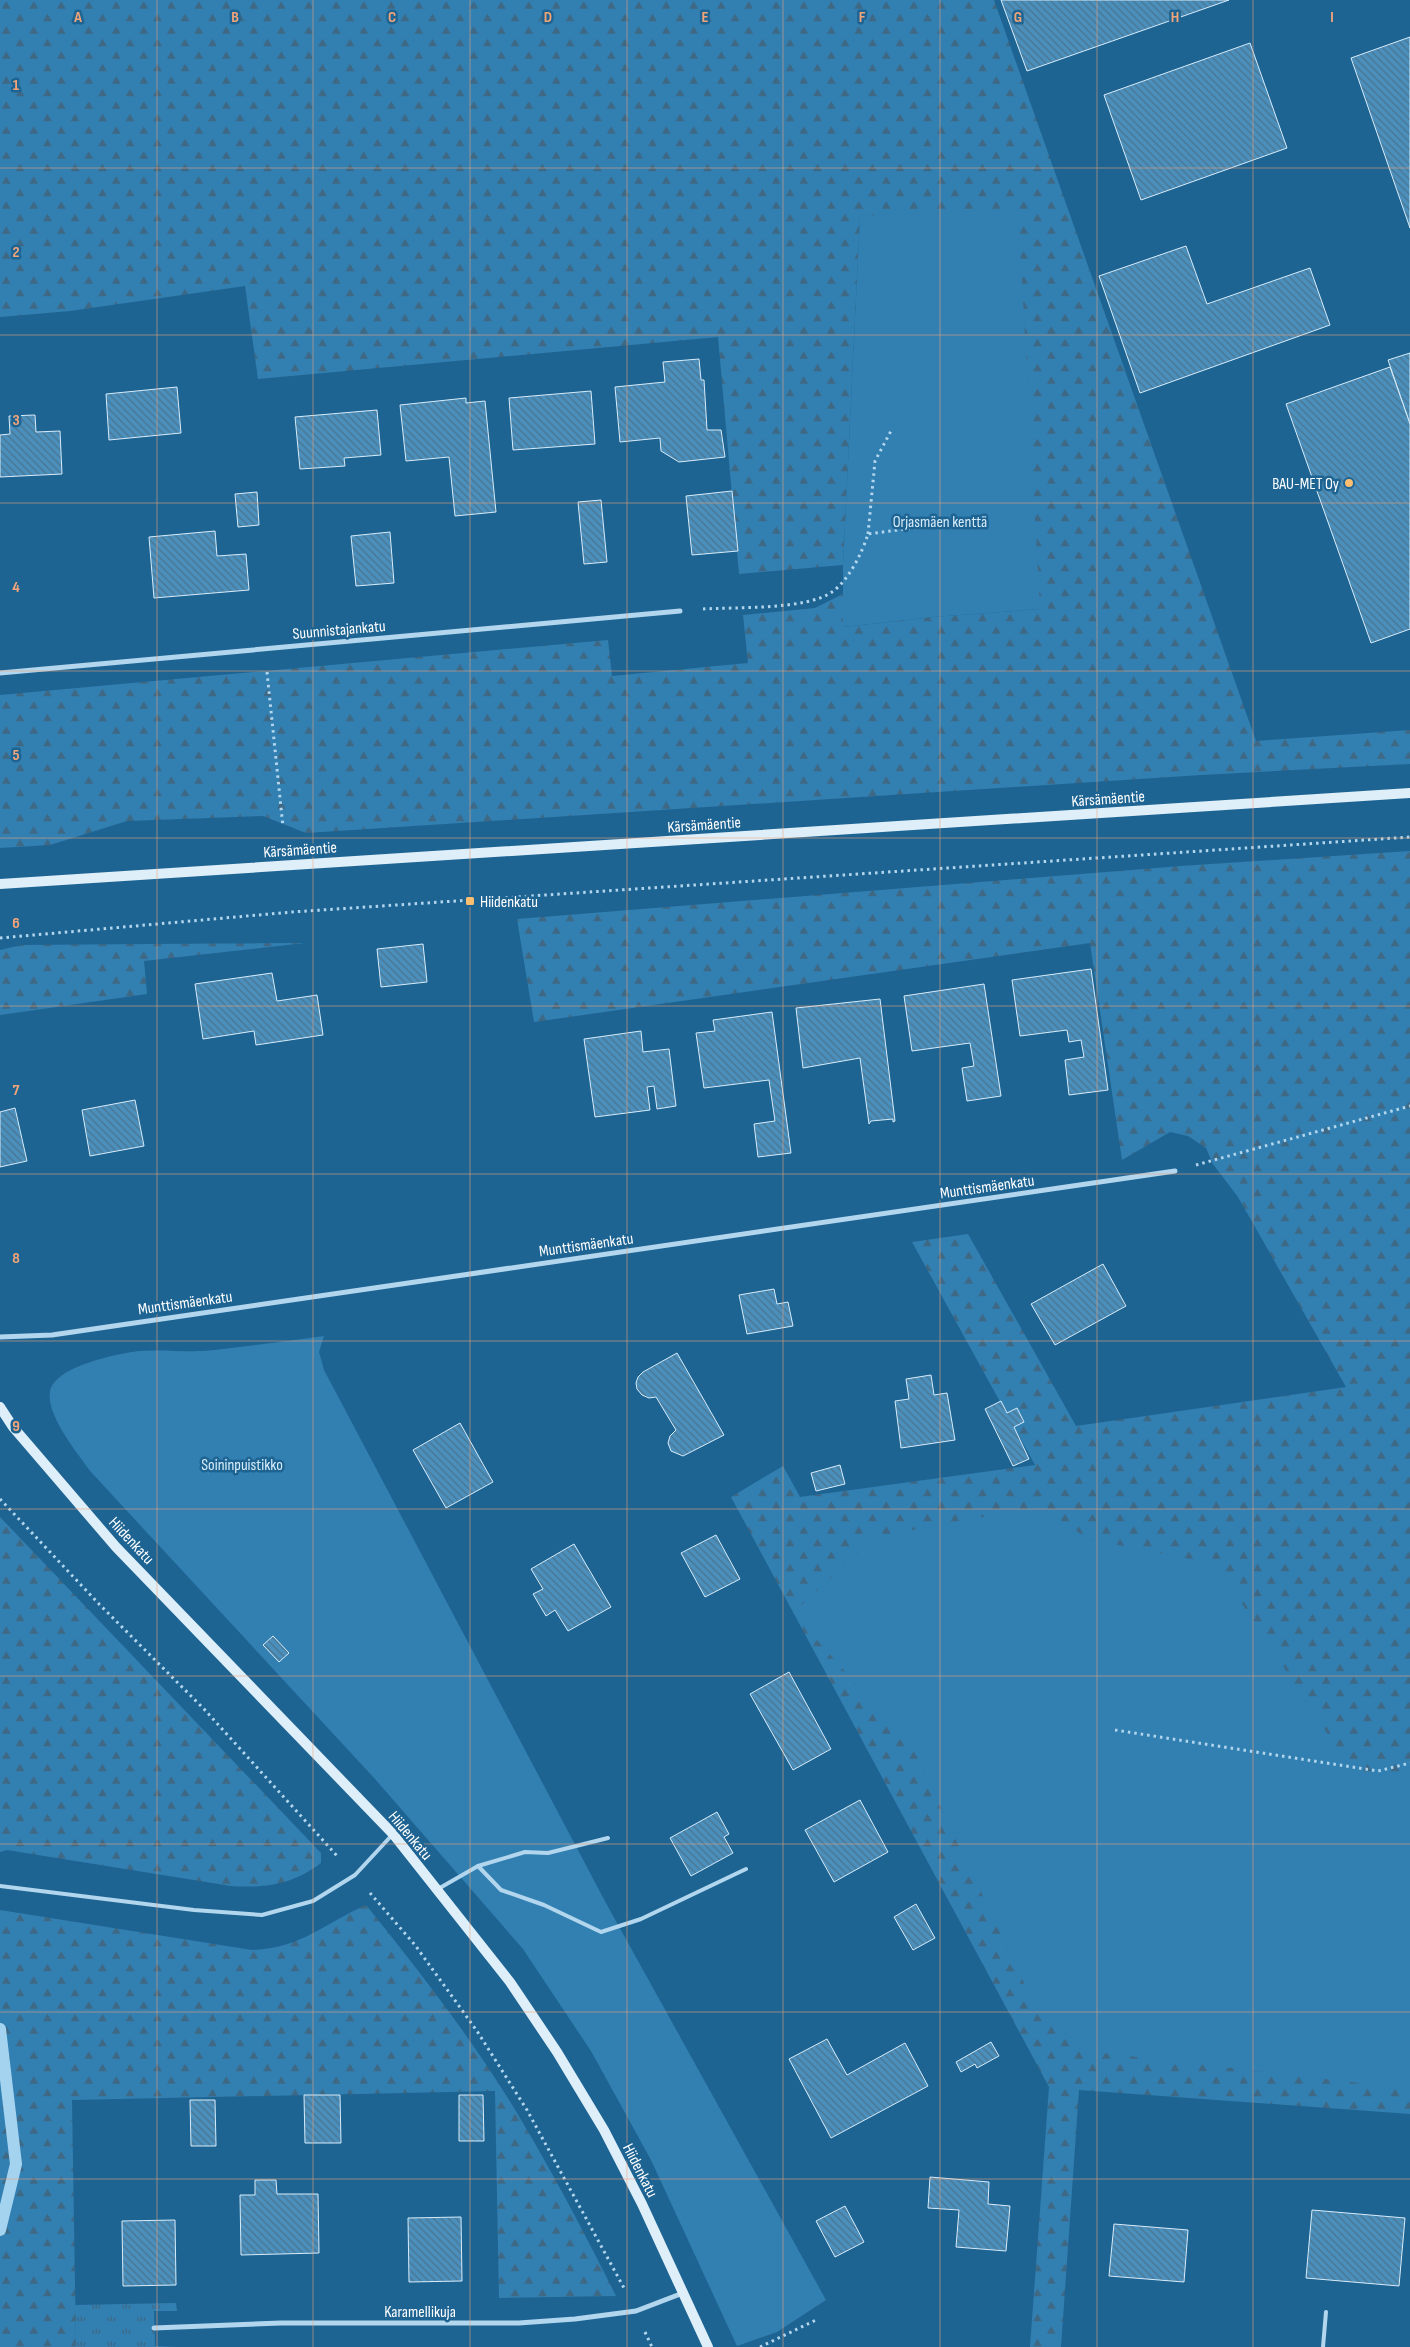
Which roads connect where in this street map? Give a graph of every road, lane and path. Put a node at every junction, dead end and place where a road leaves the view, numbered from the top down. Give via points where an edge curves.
1 (892, 429) dead end
2 (928, 526) dead end
3 (868, 534) junction
4 (680, 611) joint
5 (264, 648) junction
6 (0, 673) edge
7 (1410, 793) edge
8 (283, 827) dead end
9 (1410, 837) edge
10 (0, 884) edge
11 (0, 938) edge
12 (1410, 1106) edge
13 (1175, 1171) joint
14 (0, 1337) edge
15 (0, 1408) edge
16 (1115, 1730) dead end
17 (1410, 1763) edge
18 (392, 1834) junction
19 (608, 1838) dead end
20 (478, 1866) junction
21 (746, 1868) dead end
22 (0, 1886) edge
23 (436, 1890) junction
24 (683, 2293) junction
25 (1326, 2312) dead end
26 (818, 2319) dead end
27 (154, 2328) dead end
28 (708, 2347) edge
29 (760, 2347) edge
30 (1324, 2347) edge

1 - 3 path via 875,461
2 - 3 path
3 - 4 path via 861,555 834,591 824,597 793,604
4 - 5 street, Suunnistajankatu
5 - 6 street, Suunnistajankatu
5 - 8 path
7 - 10 street, Kärsämäentie
9 - 11 path via 292,912
12 - 13 path
13 - 14 street, Munttismäenkatu via 52,1335
15 - 18 street, Hiidenkatu via 116,1547
16 - 17 path via 1378,1771
18 - 22 lane via 354,1876 313,1901 262,1914 194,1910
18 - 23 street, Hiidenkatu
19 - 20 lane via 548,1853 525,1852
20 - 21 lane via 502,1890 544,1905 601,1932 641,1919
20 - 23 lane
23 - 24 street, Hiidenkatu via 510,1982 557,2052 604,2130
24 - 27 street, Karamellikuja via 630,2312 529,2322 281,2323
24 - 28 street, Hiidenkatu
25 - 30 lane
26 - 29 path

